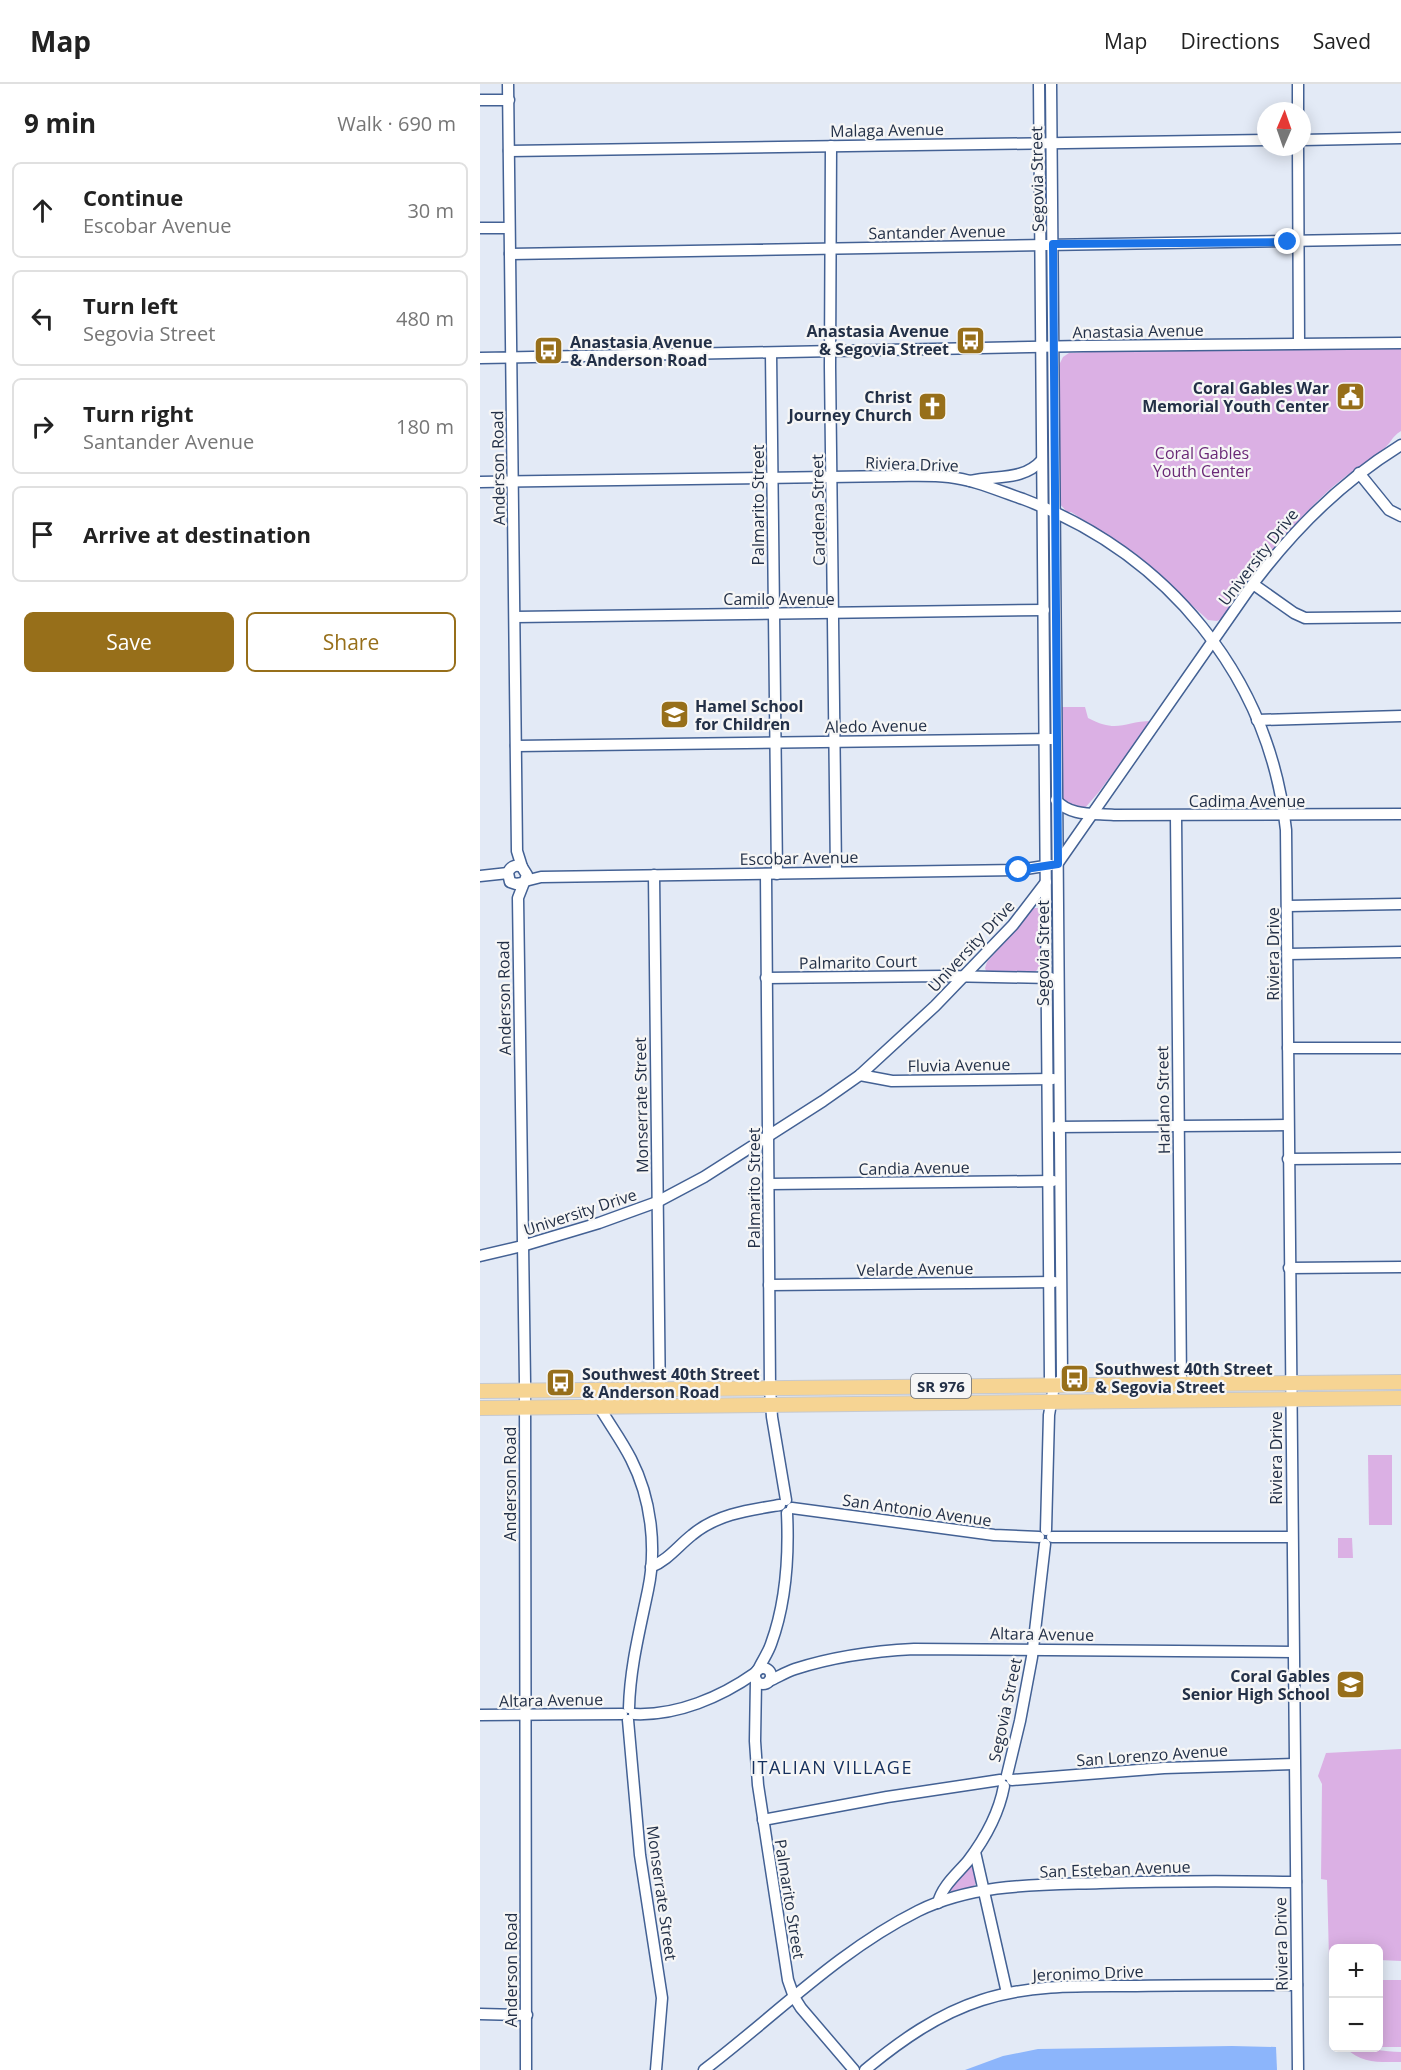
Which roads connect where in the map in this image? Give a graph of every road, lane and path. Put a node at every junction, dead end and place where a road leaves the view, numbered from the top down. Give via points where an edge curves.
1 (508, 84) edge
2 (1039, 84) edge
3 (1051, 84) edge
4 (1298, 84) edge
5 (480, 100) edge
6 (509, 100) junction
7 (1298, 102) edge
8 (1401, 138) edge
9 (1257, 140) edge
10 (1311, 140) edge
11 (1040, 143) junction
12 (1051, 143) junction
13 (831, 146) junction
14 (509, 151) junction
15 (1298, 156) edge
16 (480, 228) edge
17 (509, 228) junction
18 (1401, 239) edge
19 (1297, 242) junction
20 (1053, 244) junction
21 (1040, 245) junction
22 (832, 249) junction
23 (510, 255) junction
24 (1401, 343) edge
25 (1299, 344) junction
26 (1047, 348) junction
27 (831, 352) junction
28 (771, 353) junction
29 (511, 357) junction
30 (480, 358) edge
31 (1401, 445) edge
32 (1042, 460) junction
33 (1359, 473) junction
34 (833, 477) junction
35 (773, 478) junction
36 (970, 481) junction
37 (480, 482) edge
38 (513, 482) junction
39 (1043, 507) junction
40 (1054, 512) junction
41 (1401, 516) edge
42 (1253, 584) junction
43 (1044, 610) junction
44 (774, 614) junction
45 (834, 614) junction
46 (515, 617) junction
47 (1401, 617) edge
48 (1214, 642) junction
49 (1401, 716) edge
50 (1257, 720) junction
51 (1051, 739) junction
52 (775, 742) junction
53 (833, 742) junction
54 (516, 746) junction
55 (1056, 800) junction
56 (1093, 813) junction
57 (1401, 814) edge
58 (1176, 816) junction
59 (1284, 816) junction
60 (1058, 864) junction
61 (1046, 867) junction
62 (836, 872) junction
63 (654, 874) junction
64 (772, 874) junction
65 (480, 876) edge
66 (517, 876) junction
67 (1046, 882) junction
68 (1401, 904) edge
69 (1288, 906) junction
70 (1401, 952) edge
71 (1288, 954) junction
72 (964, 976) junction
73 (766, 978) junction
74 (1046, 978) junction
75 (1058, 978) junction
76 (1288, 1048) junction
77 (1401, 1048) edge
78 (860, 1075) junction
79 (1053, 1079) junction
80 (1288, 1125) junction
81 (1178, 1126) junction
82 (1054, 1127) junction
83 (768, 1137) junction
84 (1401, 1158) edge
85 (1288, 1159) junction
86 (1054, 1181) junction
87 (769, 1184) junction
88 (657, 1202) junction
89 (522, 1246) junction
90 (480, 1256) edge
91 (1401, 1267) edge
92 (1289, 1268) junction
93 (1055, 1282) junction
94 (769, 1285) junction
95 (1401, 1382) edge
96 (1290, 1383) junction
97 (1180, 1384) junction
98 (1054, 1386) junction
99 (770, 1389) junction
100 (660, 1390) junction
101 (480, 1391) edge
102 (525, 1391) junction
103 (1401, 1398) edge
104 (1291, 1399) junction
105 (1051, 1403) junction
106 (771, 1406) junction
107 (660, 1407) junction
108 (480, 1408) edge
109 (525, 1408) junction
110 (600, 1408) junction
111 (786, 1507) junction
112 (1045, 1537) junction
113 (1292, 1537) junction
114 (651, 1567) junction
115 (1033, 1649) junction
116 (1293, 1652) junction
117 (763, 1677) junction
118 (628, 1714) junction
119 (480, 1715) edge
120 (525, 1715) junction
121 (1294, 1764) junction
122 (1006, 1780) junction
123 (763, 1820) junction
124 (975, 1852) junction
125 (1296, 1882) junction
126 (984, 1890) junction
127 (938, 1903) junction
128 (1297, 1985) junction
129 (1007, 1993) junction
130 (794, 1997) junction
131 (480, 2014) edge
132 (527, 2015) junction
133 (526, 2070) edge
134 (656, 2070) edge
135 (704, 2070) edge
136 (854, 2070) edge
137 (865, 2070) edge
138 (1298, 2070) edge

1 - 6 street, Anderson Road
2 - 11 street, Segovia Street
3 - 12 street, Segovia Street
4 - 7 street
5 - 6 street
6 - 14 street, Anderson Road
8 - 10 street
9 - 12 street, Malaga Avenue
11 - 12 street, Malaga Avenue
11 - 13 street, Malaga Avenue
11 - 21 street, Segovia Street
12 - 20 street, Segovia Street
13 - 14 street, Malaga Avenue
13 - 22 street, Cardena Street
14 - 17 street, Anderson Road
15 - 19 street
16 - 17 street
17 - 23 street, Anderson Road
18 - 19 street, Santander Avenue
19 - 20 street, Santander Avenue
19 - 25 street
20 - 21 street, Santander Avenue
20 - 26 street, Segovia Street
21 - 22 street, Santander Avenue
21 - 26 street, Segovia Street
22 - 23 street, Santander Avenue
22 - 27 street, Cardena Street
23 - 29 street, Anderson Road
24 - 25 street, Anastasia Avenue
25 - 26 street, Anastasia Avenue
26 - 27 street, Anastasia Avenue
26 - 32 street, Segovia Street
26 - 40 street, Segovia Street
27 - 28 street, Anastasia Avenue
27 - 34 street, Cardena Street
28 - 29 street, Anastasia Avenue
28 - 35 street, Palmarito Street
29 - 30 street, Anastasia Avenue
29 - 38 street, Anderson Road
31 - 33 street, University Drive
32 - 36 street via 1026,474
32 - 39 street, Segovia Street
33 - 41 street via 1389,510
33 - 42 street, University Drive via 1300,526
34 - 35 street, Riviera Drive
34 - 36 street, Riviera Drive via 929,476
34 - 45 street, Cardena Street
35 - 38 street, Riviera Drive
35 - 44 street, Palmarito Street
36 - 39 street, Riviera Drive
37 - 38 street, Riviera Drive
38 - 46 street, Anderson Road
39 - 40 street, Riviera Drive
39 - 43 street, Segovia Street
40 - 48 street, Riviera Drive via 1116,546 1147,570 1184,605
40 - 51 street, Segovia Street
42 - 47 street via 1305,618
42 - 48 street, University Drive
43 - 45 street, Camilo Avenue
43 - 51 street, Segovia Street
44 - 45 street, Camilo Avenue
44 - 46 street, Camilo Avenue
44 - 52 street, Palmarito Street
45 - 53 street, Cardena Street
46 - 54 street, Anderson Road
48 - 50 street, Riviera Drive
48 - 56 street, University Drive
49 - 50 street
50 - 59 street, Riviera Drive via 1277,778
51 - 53 street, Aledo Avenue
51 - 55 street, Segovia Street
51 - 61 street, Segovia Street
52 - 53 street, Aledo Avenue
52 - 54 street, Aledo Avenue
52 - 64 street, Palmarito Street
53 - 62 street, Cardena Street
54 - 66 street, Anderson Road
55 - 56 street, Cadima Avenue via 1069,810
55 - 60 street, Segovia Street
56 - 58 street, Cadima Avenue
56 - 60 street, University Drive
57 - 59 street, Cadima Avenue
58 - 59 street, Cadima Avenue
58 - 81 street, Harlano Street
59 - 69 street, Riviera Drive
60 - 61 street, Escobar Avenue
60 - 67 street, University Drive
60 - 75 street, Segovia Street
61 - 62 street, Escobar Avenue
61 - 67 street, Segovia Street
62 - 64 street, Escobar Avenue
63 - 64 street, Escobar Avenue
63 - 66 street, Escobar Avenue
63 - 88 street, Monserrate Street
64 - 73 street, Palmarito Street
65 - 66 street
66 - 89 street, Anderson Road
67 - 72 street, University Drive via 1022,915
67 - 74 street, Segovia Street
68 - 69 street
69 - 71 street, Riviera Drive
70 - 71 street
71 - 76 street, Riviera Drive
72 - 73 street, Palmarito Court
72 - 74 street, Palmarito Court
72 - 78 street, University Drive
73 - 83 street, Palmarito Street
74 - 75 street, Palmarito Court
74 - 79 street, Segovia Street
75 - 79 street, Segovia Street
76 - 77 street
76 - 80 street, Riviera Drive
78 - 79 street, Fluvia Avenue via 892,1081
78 - 83 street, University Drive
79 - 82 street, Segovia Street
80 - 81 street
80 - 85 street, Riviera Drive
81 - 82 street
81 - 97 street, Harlano Street
82 - 86 street, Segovia Street
83 - 87 street, Palmarito Street
83 - 88 street, University Drive
84 - 85 street
85 - 92 street, Riviera Drive
86 - 87 street, Candia Avenue
86 - 93 street, Segovia Street
87 - 94 street, Palmarito Street
88 - 89 street, University Drive
88 - 100 street, Monserrate Street
89 - 90 street, University Drive
89 - 102 street, Anderson Road
91 - 92 street
92 - 96 street, Riviera Drive
93 - 94 street, Velarde Avenue
93 - 98 street, Segovia Street via 1062,1379
94 - 99 street, Palmarito Street
95 - 96 main road, SR 976
96 - 97 main road, SR 976
96 - 104 street, Riviera Drive
97 - 98 main road, SR 976
98 - 99 main road, SR 976
98 - 105 street, Segovia Street
99 - 100 main road, SR 976
99 - 106 street, Palmarito Street
100 - 102 main road, SR 976
100 - 107 street, Monserrate Street
101 - 102 main road, SR 976
102 - 109 street, Anderson Road
103 - 104 main road, SR 976
104 - 105 main road, SR 976
104 - 113 street, Riviera Drive
105 - 106 main road, SR 976
105 - 112 street, Segovia Street
106 - 107 main road, SR 976
106 - 111 street, Palmarito Street
107 - 110 main road, SR 976
108 - 109 main road, SR 976
109 - 110 main road, SR 976
109 - 120 street, Anderson Road
110 - 114 street, Monserrate Street via 631,1458 643,1488 650,1524
111 - 112 street, San Antonio Avenue via 994,1536
111 - 114 street, San Antonio Avenue via 744,1511 714,1521
111 - 117 street, Palmarito Street via 786,1574
112 - 113 street, San Antonio Avenue
112 - 115 street, Segovia Street
113 - 116 street, Riviera Drive
114 - 118 street, Monserrate Street via 634,1654
115 - 116 street, Altara Avenue
115 - 117 street, Altara Avenue via 905,1650 835,1660
115 - 122 street, Segovia Street
116 - 121 street, Riviera Drive
117 - 118 street, Altara Avenue via 683,1707
117 - 123 street, Palmarito Street via 756,1710 756,1770
118 - 120 street, Altara Avenue
118 - 134 street, Monserrate Street via 640,1855 662,1998
119 - 120 street, Altara Avenue
120 - 132 street, Anderson Road
121 - 122 street, San Lorenzo Avenue via 1164,1768
121 - 125 street, Riviera Drive
122 - 123 street, San Lorenzo Avenue
122 - 124 street, Segovia Street
123 - 130 street, Palmarito Street via 785,1968
124 - 126 street
124 - 127 street via 942,1892
125 - 126 street, San Esteban Avenue via 1153,1881
125 - 128 street, Riviera Drive
126 - 127 street, San Esteban Avenue
126 - 129 street
127 - 130 street, San Esteban Avenue via 867,1940
128 - 129 street, Jeronimo Drive via 1065,1986
128 - 138 street, Riviera Drive
129 - 137 street, Jeronimo Drive via 934,2021
130 - 135 street, San Esteban Avenue
130 - 136 street, Palmarito Street
131 - 132 street
132 - 133 street, Anderson Road

